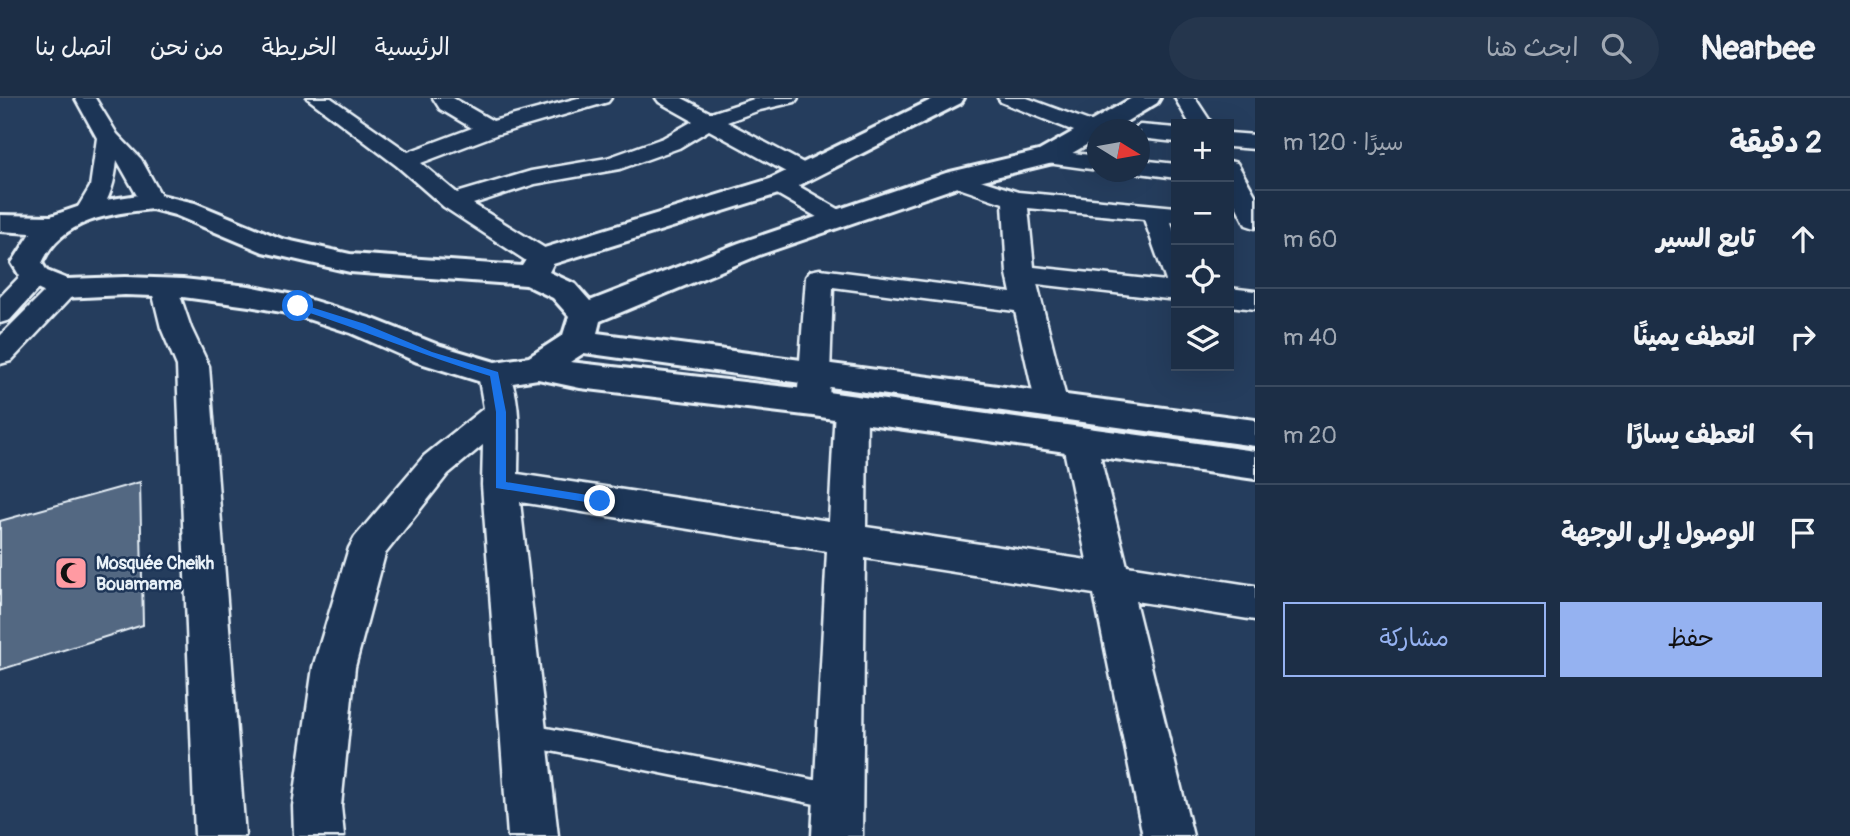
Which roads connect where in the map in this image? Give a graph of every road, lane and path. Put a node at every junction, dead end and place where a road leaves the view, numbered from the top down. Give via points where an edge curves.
1 (85, 98) edge
2 (317, 98) edge
3 (443, 98) edge
4 (666, 98) edge
5 (788, 98) edge
6 (953, 98) edge
7 (1008, 98) edge
8 (1149, 98) edge
9 (1185, 98) edge
10 (589, 100) edge
11 (1115, 119) edge
12 (1198, 119) edge
13 (710, 121) junction
14 (1087, 126) edge
15 (490, 129) junction
16 (1150, 133) edge
17 (1171, 135) edge
18 (1087, 136) edge
19 (108, 138) junction
20 (1234, 140) edge
21 (1255, 142) edge
22 (1048, 157) junction
23 (405, 162) junction
24 (1087, 162) edge
25 (1150, 168) edge
26 (1171, 170) edge
27 (803, 172) junction
28 (1237, 176) edge
29 (955, 180) junction
30 (779, 185) junction
31 (1015, 199) junction
32 (152, 201) junction
33 (453, 202) junction
34 (88, 212) junction
35 (1166, 214) edge
36 (838, 219) junction
37 (1234, 219) edge
38 (1255, 221) edge
39 (0, 223) edge
40 (56, 225) junction
41 (1171, 245) edge
42 (537, 267) junction
43 (31, 271) edge
44 (1020, 274) junction
45 (165, 287) junction
46 (1171, 290) edge
47 (1234, 298) edge
48 (1255, 300) edge
49 (1028, 304) junction
50 (0, 314) edge
51 (582, 328) junction
52 (0, 354) edge
53 (538, 367) junction
54 (498, 393) junction
55 (826, 395) junction
56 (1052, 406) junction
57 (1255, 433) edge
58 (1079, 440) junction
59 (1255, 465) edge
60 (500, 485) junction
61 (847, 540) junction
62 (1111, 581) junction
63 (1255, 604) edge
64 (522, 734) junction
65 (838, 816) edge
66 (220, 836) edge
67 (318, 836) edge
68 (533, 836) edge
69 (1168, 836) edge

1 - 19 street
2 - 23 street
3 - 15 street via 447,105
4 - 13 street
5 - 13 street
6 - 27 street
7 - 14 street
8 - 11 street
9 - 12 street
10 - 15 street
13 - 27 street
13 - 33 street via 671,143 612,164 531,178
15 - 23 street
16 - 17 street
18 - 22 street
19 - 32 street via 128,159
19 - 34 street via 102,187
20 - 21 street
22 - 24 street
22 - 29 street
23 - 33 street
25 - 26 street
27 - 30 street
28 - 38 street
29 - 31 street
29 - 36 street
30 - 36 street
30 - 42 street
31 - 35 street
31 - 44 street
32 - 34 street
32 - 42 street via 185,209 273,246 350,263
33 - 42 street
34 - 40 street
35 - 41 street
36 - 51 street via 749,249
37 - 38 street
39 - 40 street
40 - 43 street via 40,239
42 - 51 street via 564,291
43 - 45 street
43 - 50 street
43 - 52 street
44 - 46 street
44 - 49 street
45 - 54 street via 249,296 362,326 429,354
45 - 66 street via 193,366
47 - 48 street
49 - 55 street via 820,278
49 - 56 street
51 - 53 street
51 - 55 street
53 - 54 street
53 - 55 street via 592,378
54 - 60 street
54 - 67 street via 368,548 334,667 317,806
55 - 56 street
55 - 58 street
55 - 61 street
56 - 57 street
58 - 59 street
58 - 62 street
60 - 61 street
60 - 64 street
61 - 62 street
61 - 65 street
62 - 63 street
62 - 69 street
64 - 65 lane
64 - 68 street

